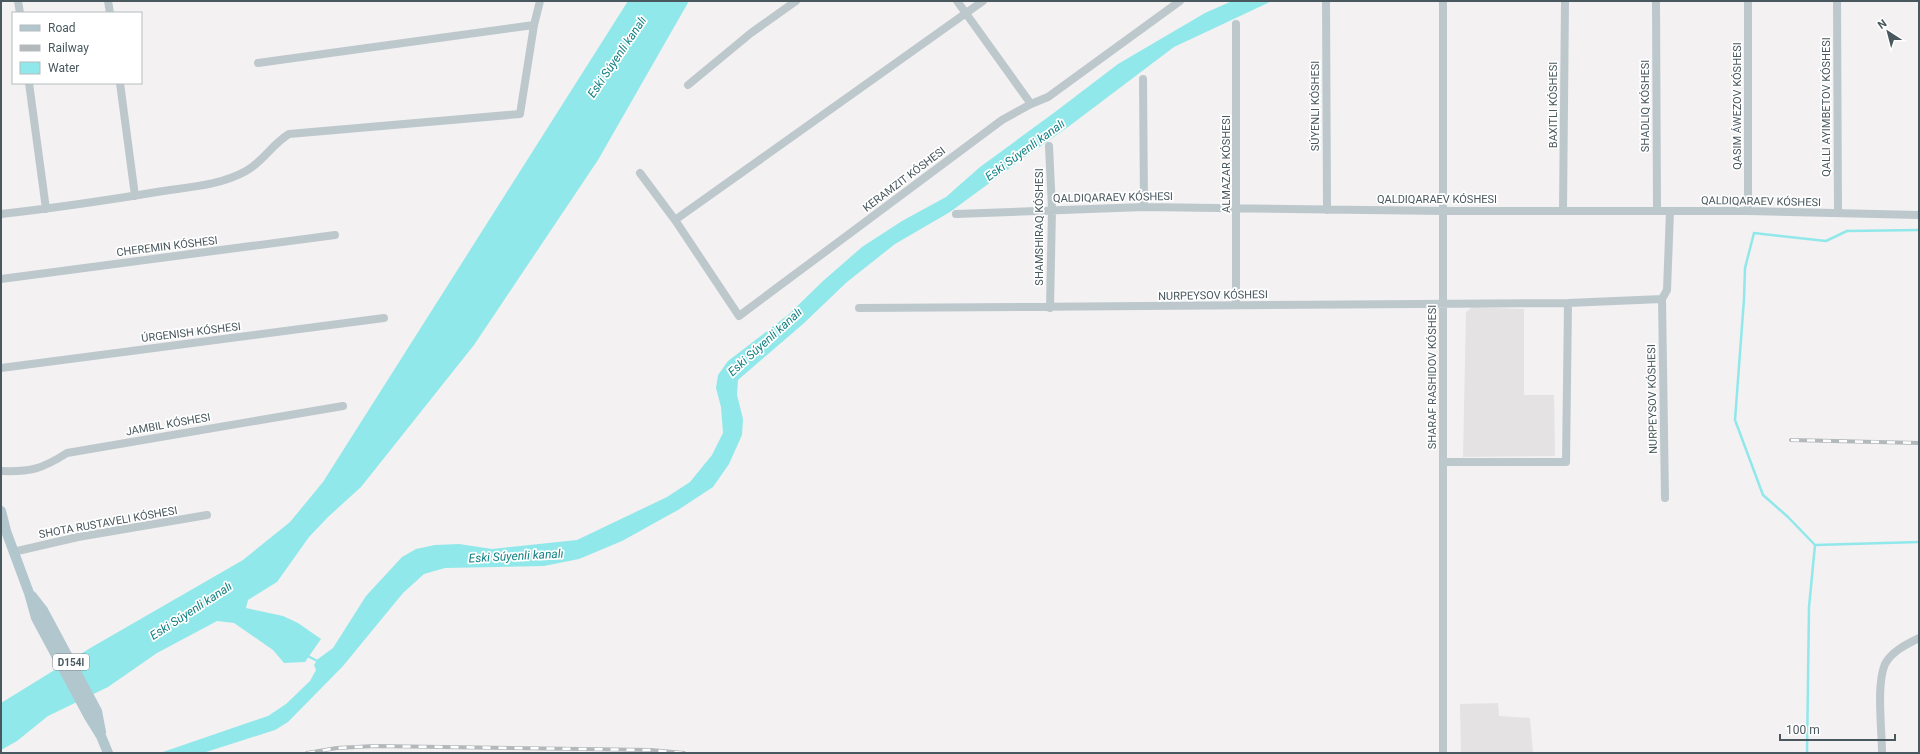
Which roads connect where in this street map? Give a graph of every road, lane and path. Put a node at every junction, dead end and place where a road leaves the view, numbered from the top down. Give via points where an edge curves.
1 (18, 1) edge
2 (108, 1) edge
3 (540, 1) edge
4 (796, 1) edge
5 (957, 1) edge
6 (983, 1) edge
7 (1180, 1) edge
8 (1326, 1) edge
9 (1443, 1) edge
10 (1565, 1) edge
11 (1656, 1) edge
12 (1748, 1) edge
13 (1837, 1) edge
14 (20, 12) edge
15 (110, 12) edge
16 (966, 13) junction
17 (1236, 24) dead end
18 (534, 25) junction
19 (258, 63) dead end
20 (1143, 79) dead end
21 (29, 84) edge
22 (120, 84) edge
23 (688, 85) dead end
24 (1031, 104) junction
25 (1049, 146) dead end
26 (640, 174) dead end
27 (135, 196) junction
28 (1144, 207) junction
29 (1237, 208) junction
30 (46, 209) junction
31 (1052, 209) junction
32 (1327, 210) junction
33 (1563, 210) junction
34 (1443, 211) junction
35 (1657, 211) junction
36 (1670, 211) junction
37 (1748, 211) junction
38 (1838, 213) junction
39 (1, 214) edge
40 (956, 214) dead end
41 (1919, 215) edge
42 (675, 220) junction
43 (335, 235) dead end
44 (1, 279) edge
45 (1662, 299) junction
46 (1568, 303) junction
47 (1443, 304) junction
48 (1236, 305) junction
49 (859, 308) dead end
50 (1050, 308) junction
51 (384, 318) dead end
52 (1, 368) edge
53 (343, 406) dead end
54 (1443, 462) junction
55 (1, 471) edge
56 (1665, 498) dead end
57 (1, 511) edge
58 (207, 515) dead end
59 (13, 552) junction
60 (1919, 638) edge
61 (108, 753) edge
62 (1443, 753) edge
63 (1882, 753) edge

1 - 14 street
2 - 15 street
3 - 18 street
4 - 23 street via 751,33
5 - 16 street
6 - 16 street
7 - 24 street, KERAMZIT KÓSHESI via 1048,97
8 - 32 street, SÚYENLI KÓSHESI
9 - 34 street, SHARAF RASHIDOV KÓSHESI
10 - 33 street
11 - 35 street
12 - 37 street
13 - 38 street
16 - 24 street
16 - 42 street
17 - 29 street, ALMAZAR KÓSHESI
18 - 19 street
18 - 27 street via 520,114 289,134 279,140 262,160 246,171 216,183
20 - 28 street
21 - 30 street
22 - 27 street
24 - 42 street, KERAMZIT KÓSHESI via 1002,120 739,316
25 - 31 street
26 - 42 street, KERAMZIT KÓSHESI
27 - 30 street
28 - 29 street
28 - 31 street
29 - 32 street
29 - 48 street, ALMAZAR KÓSHESI
30 - 39 street
31 - 40 street
31 - 50 street
32 - 34 street
33 - 34 street
33 - 35 street
34 - 47 street, SHARAF RASHIDOV KÓSHESI
35 - 36 street
36 - 37 street
36 - 45 street, NURPEYSOV KÓSHESI via 1667,290
37 - 38 street
38 - 41 street
43 - 44 street, CHEREMIN KÓSHESI
45 - 46 street, NURPEYSOV KÓSHESI
45 - 56 street, NURPEYSOV KÓSHESI
46 - 47 street, NURPEYSOV KÓSHESI
46 - 54 street via 1566,462
47 - 48 street, NURPEYSOV KÓSHESI
47 - 54 street, SHARAF RASHIDOV KÓSHESI
48 - 50 street, NURPEYSOV KÓSHESI
49 - 50 street, NURPEYSOV KÓSHESI
51 - 52 street, ÚRGENISH KÓSHESI
53 - 55 street via 67,453 49,465 24,472
54 - 62 street, SHARAF RASHIDOV KÓSHESI
57 - 59 main road, D154l
58 - 59 street, SHOTA RUSTAVELI KÓSHESI
59 - 61 main road, D154l via 36,618
60 - 63 street via 1902,647 1886,663 1880,680

